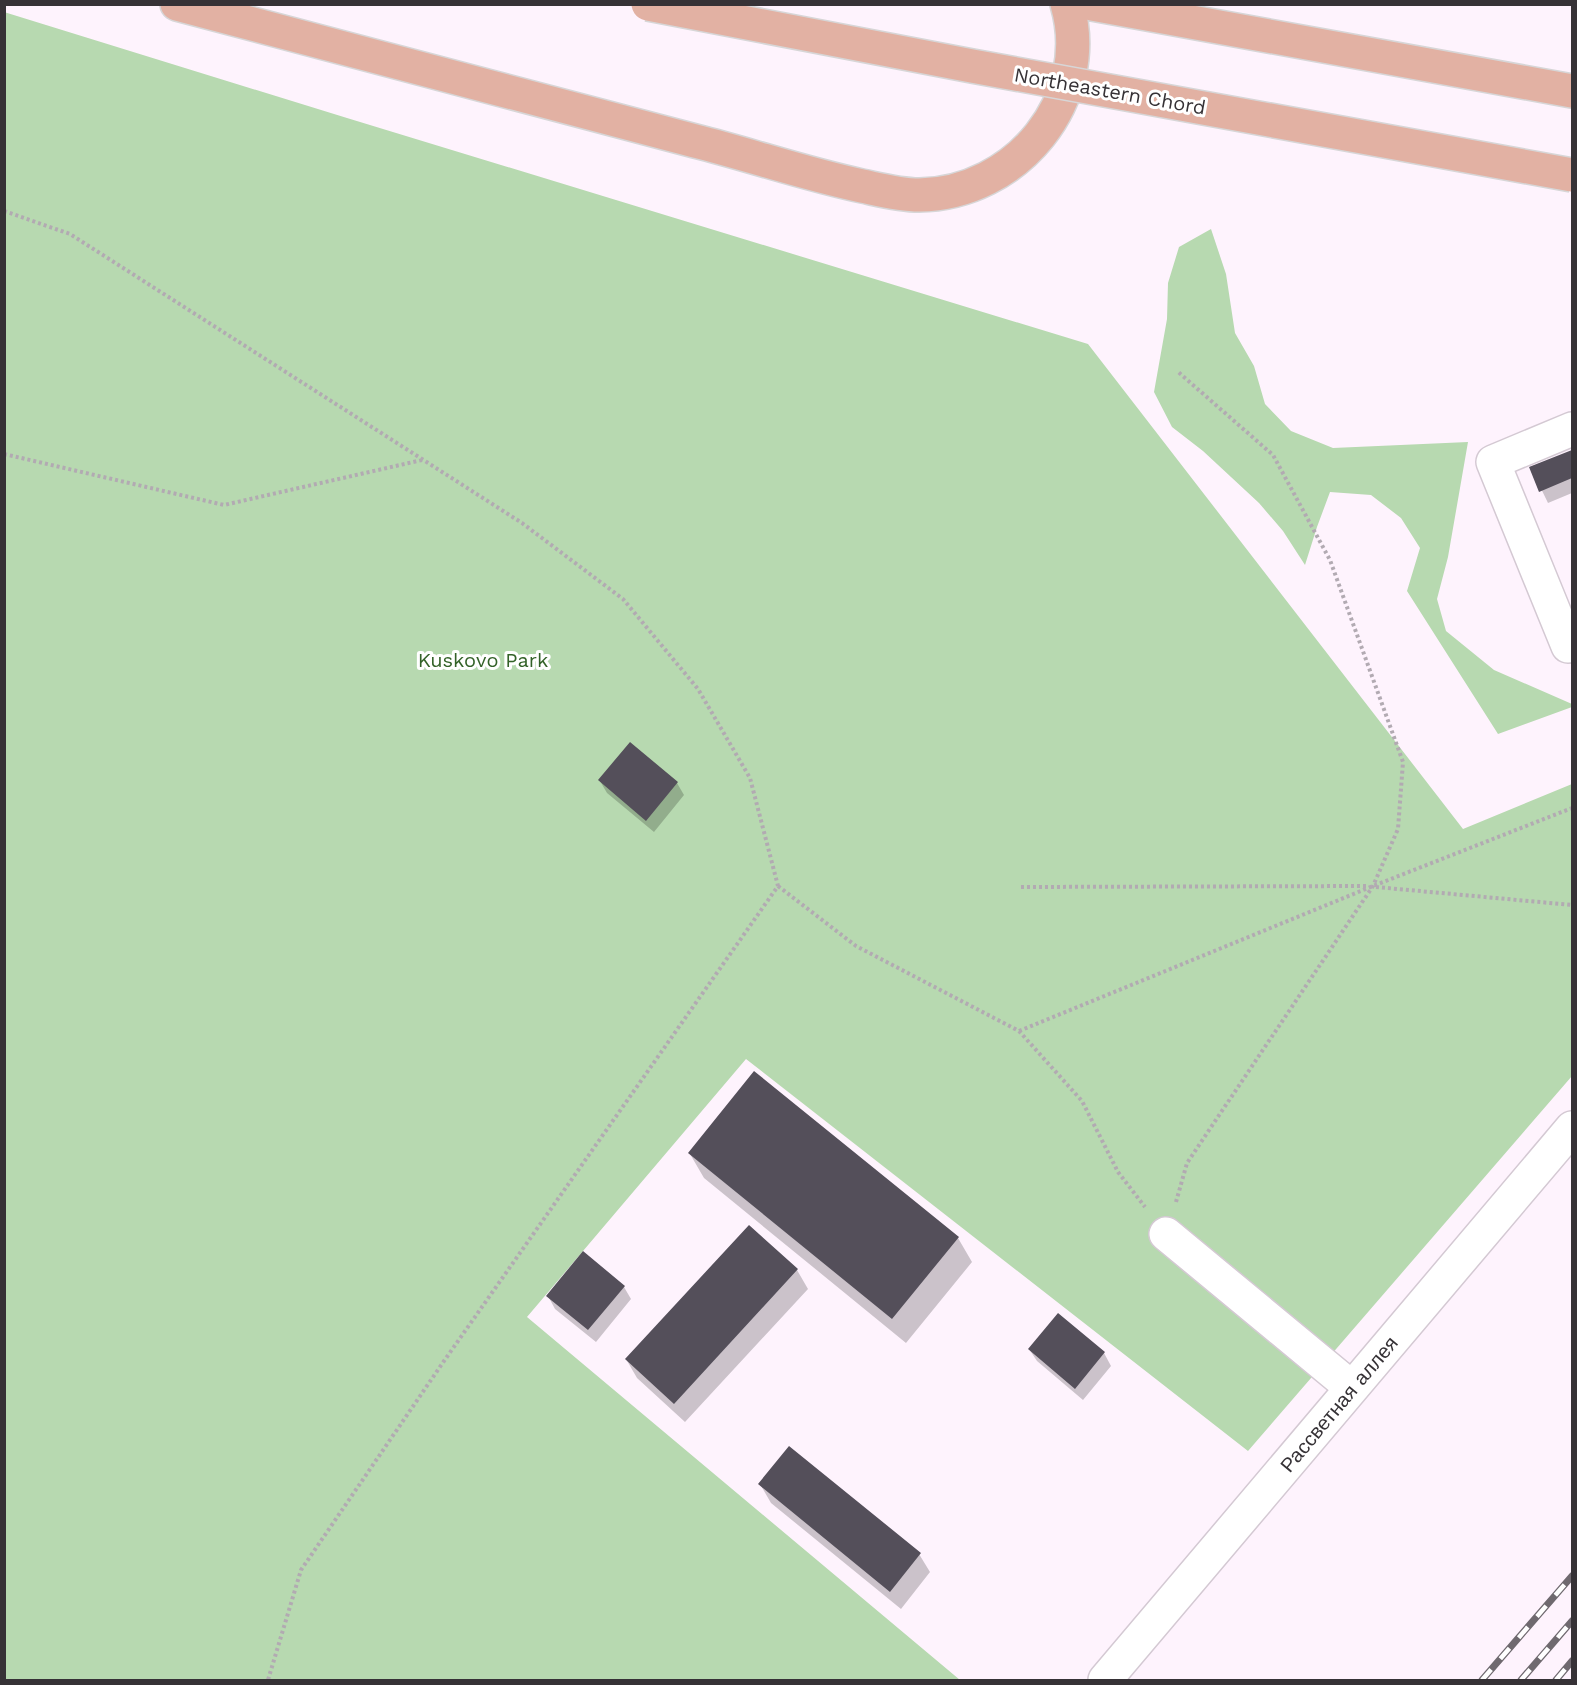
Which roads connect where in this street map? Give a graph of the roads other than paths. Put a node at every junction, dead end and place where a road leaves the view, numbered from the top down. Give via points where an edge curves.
1 (177, 4) edge
2 (648, 4) edge
3 (1067, 4) edge
4 (1092, 4) edge
5 (1572, 91) edge
6 (1572, 175) edge
7 (1572, 429) edge
8 (1568, 646) dead end
9 (1572, 1128) edge
10 (1166, 1234) road end
11 (1352, 1388) junction
12 (1105, 1680) edge

1 - 3 main road via 713,145 824,178 918,195 977,184 1004,170 1046,129 1069,74 1073,44
2 - 6 main road, Northeastern Chord, bridge
4 - 5 main road
7 - 8 street via 1493,462
9 - 11 street, Рассветная аллея
10 - 11 street
11 - 12 street, Рассветная аллея

